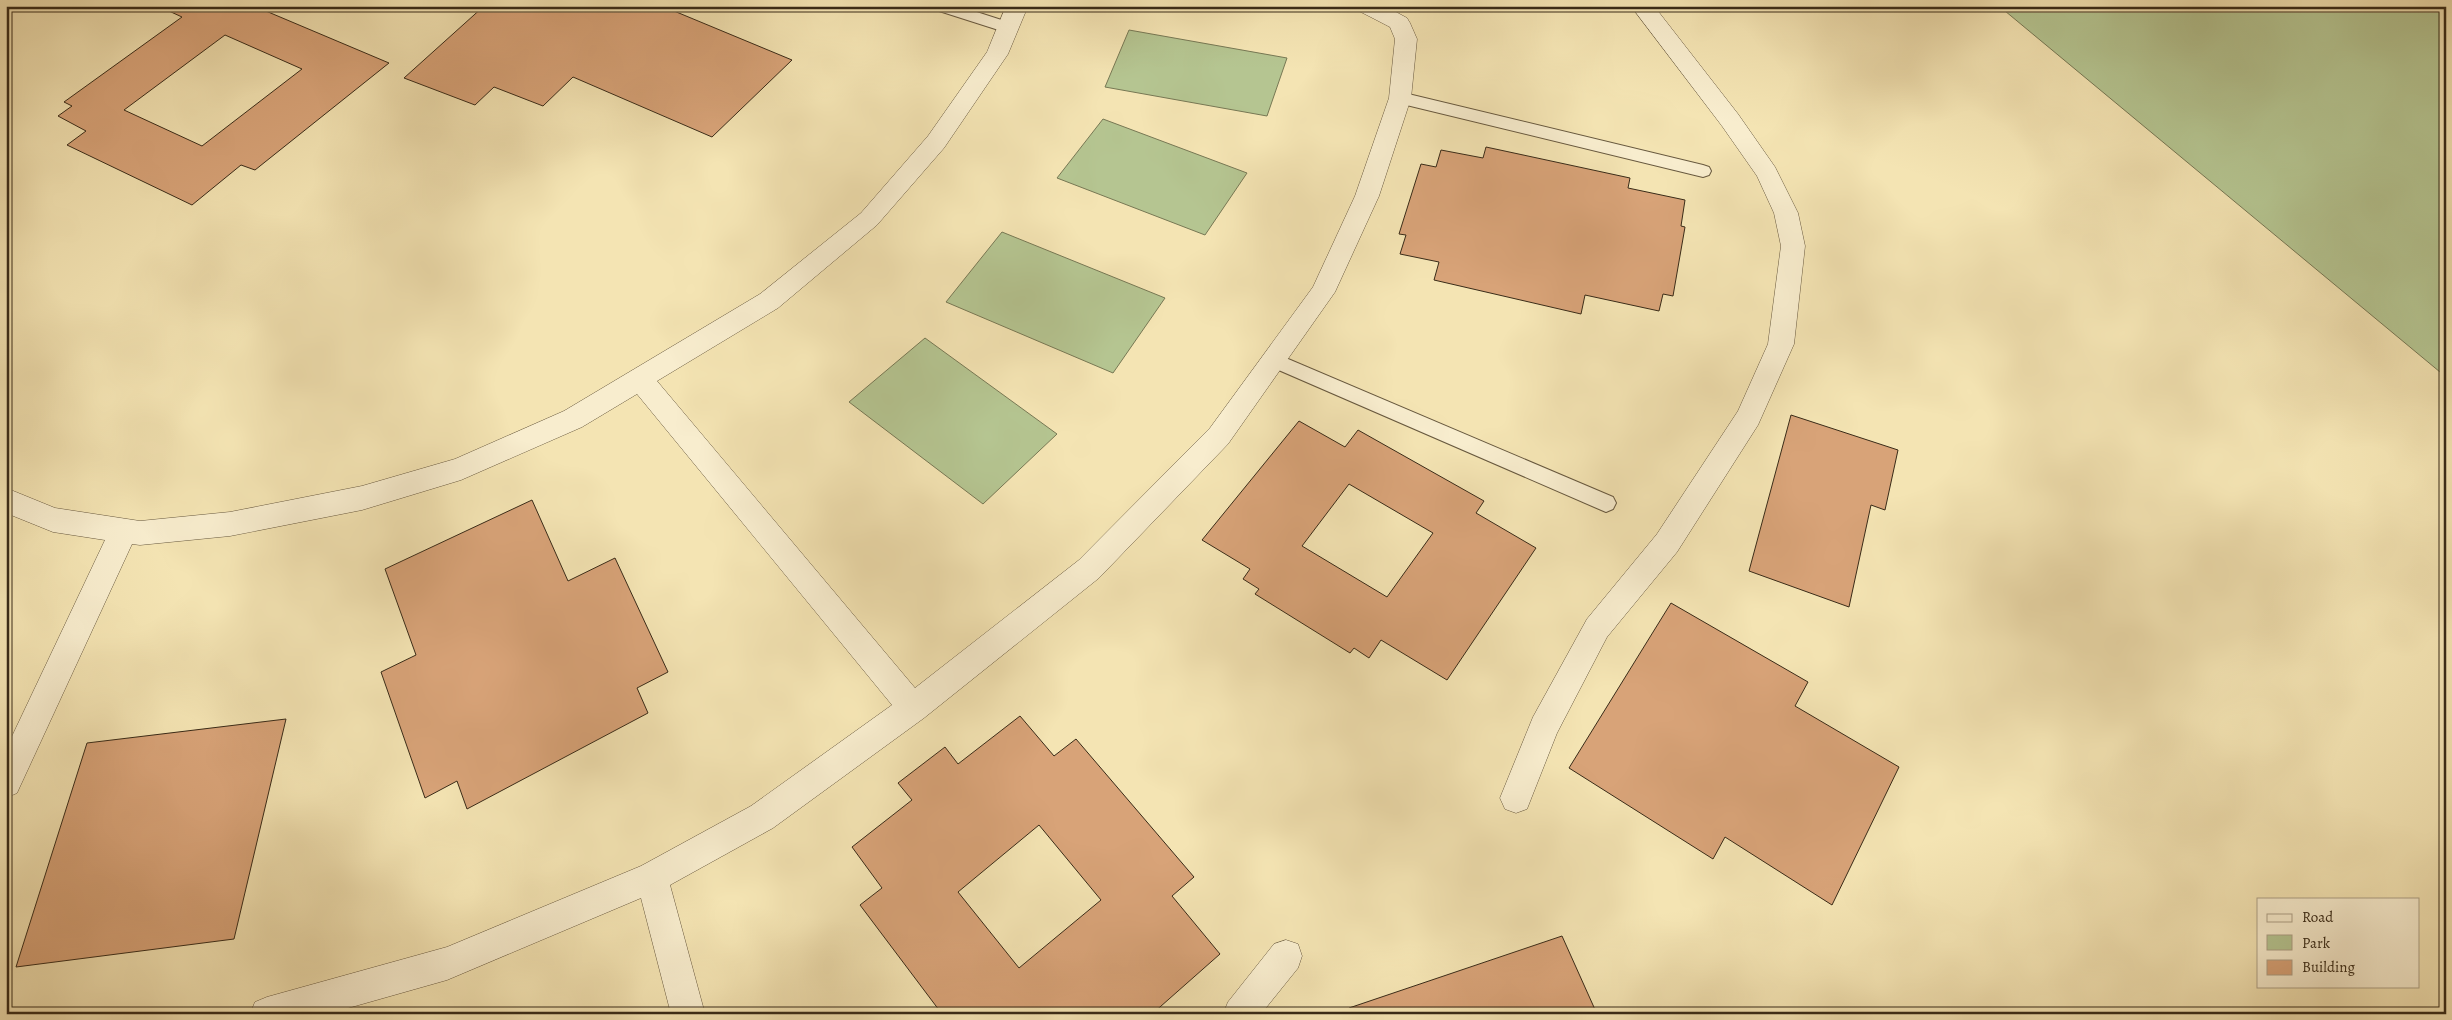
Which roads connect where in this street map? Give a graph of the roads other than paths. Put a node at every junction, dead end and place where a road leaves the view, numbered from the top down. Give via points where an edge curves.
1 (941, 6) edge
2 (1367, 6) edge
3 (1642, 6) edge
4 (1012, 17) edge
5 (1400, 98) junction
6 (1703, 171) dead end
7 (1274, 360) junction
8 (641, 380) junction
9 (6, 500) edge
10 (1606, 503) dead end
11 (124, 530) junction
12 (913, 708) junction
13 (6, 783) edge
14 (1516, 798) dead end
15 (652, 877) junction
16 (1286, 956) dead end
17 (267, 1014) edge
18 (688, 1014) edge
19 (1240, 1014) edge

1 - 4 lane
2 - 5 street via 1399,23 1406,39
3 - 14 street via 1730,120 1766,173 1786,213 1793,246 1781,344 1749,417 1667,543 1597,628 1544,727
4 - 8 street via 997,54 936,142 869,219 769,301
5 - 6 lane
5 - 7 street via 1367,196 1323,292
7 - 10 lane
7 - 12 street via 1219,436 1089,569
8 - 11 street via 573,419 461,469 362,498 230,524 140,532
8 - 12 street
9 - 11 street via 53,520
11 - 13 street
12 - 15 street via 762,816
15 - 17 street via 447,963
15 - 18 street
16 - 19 street

